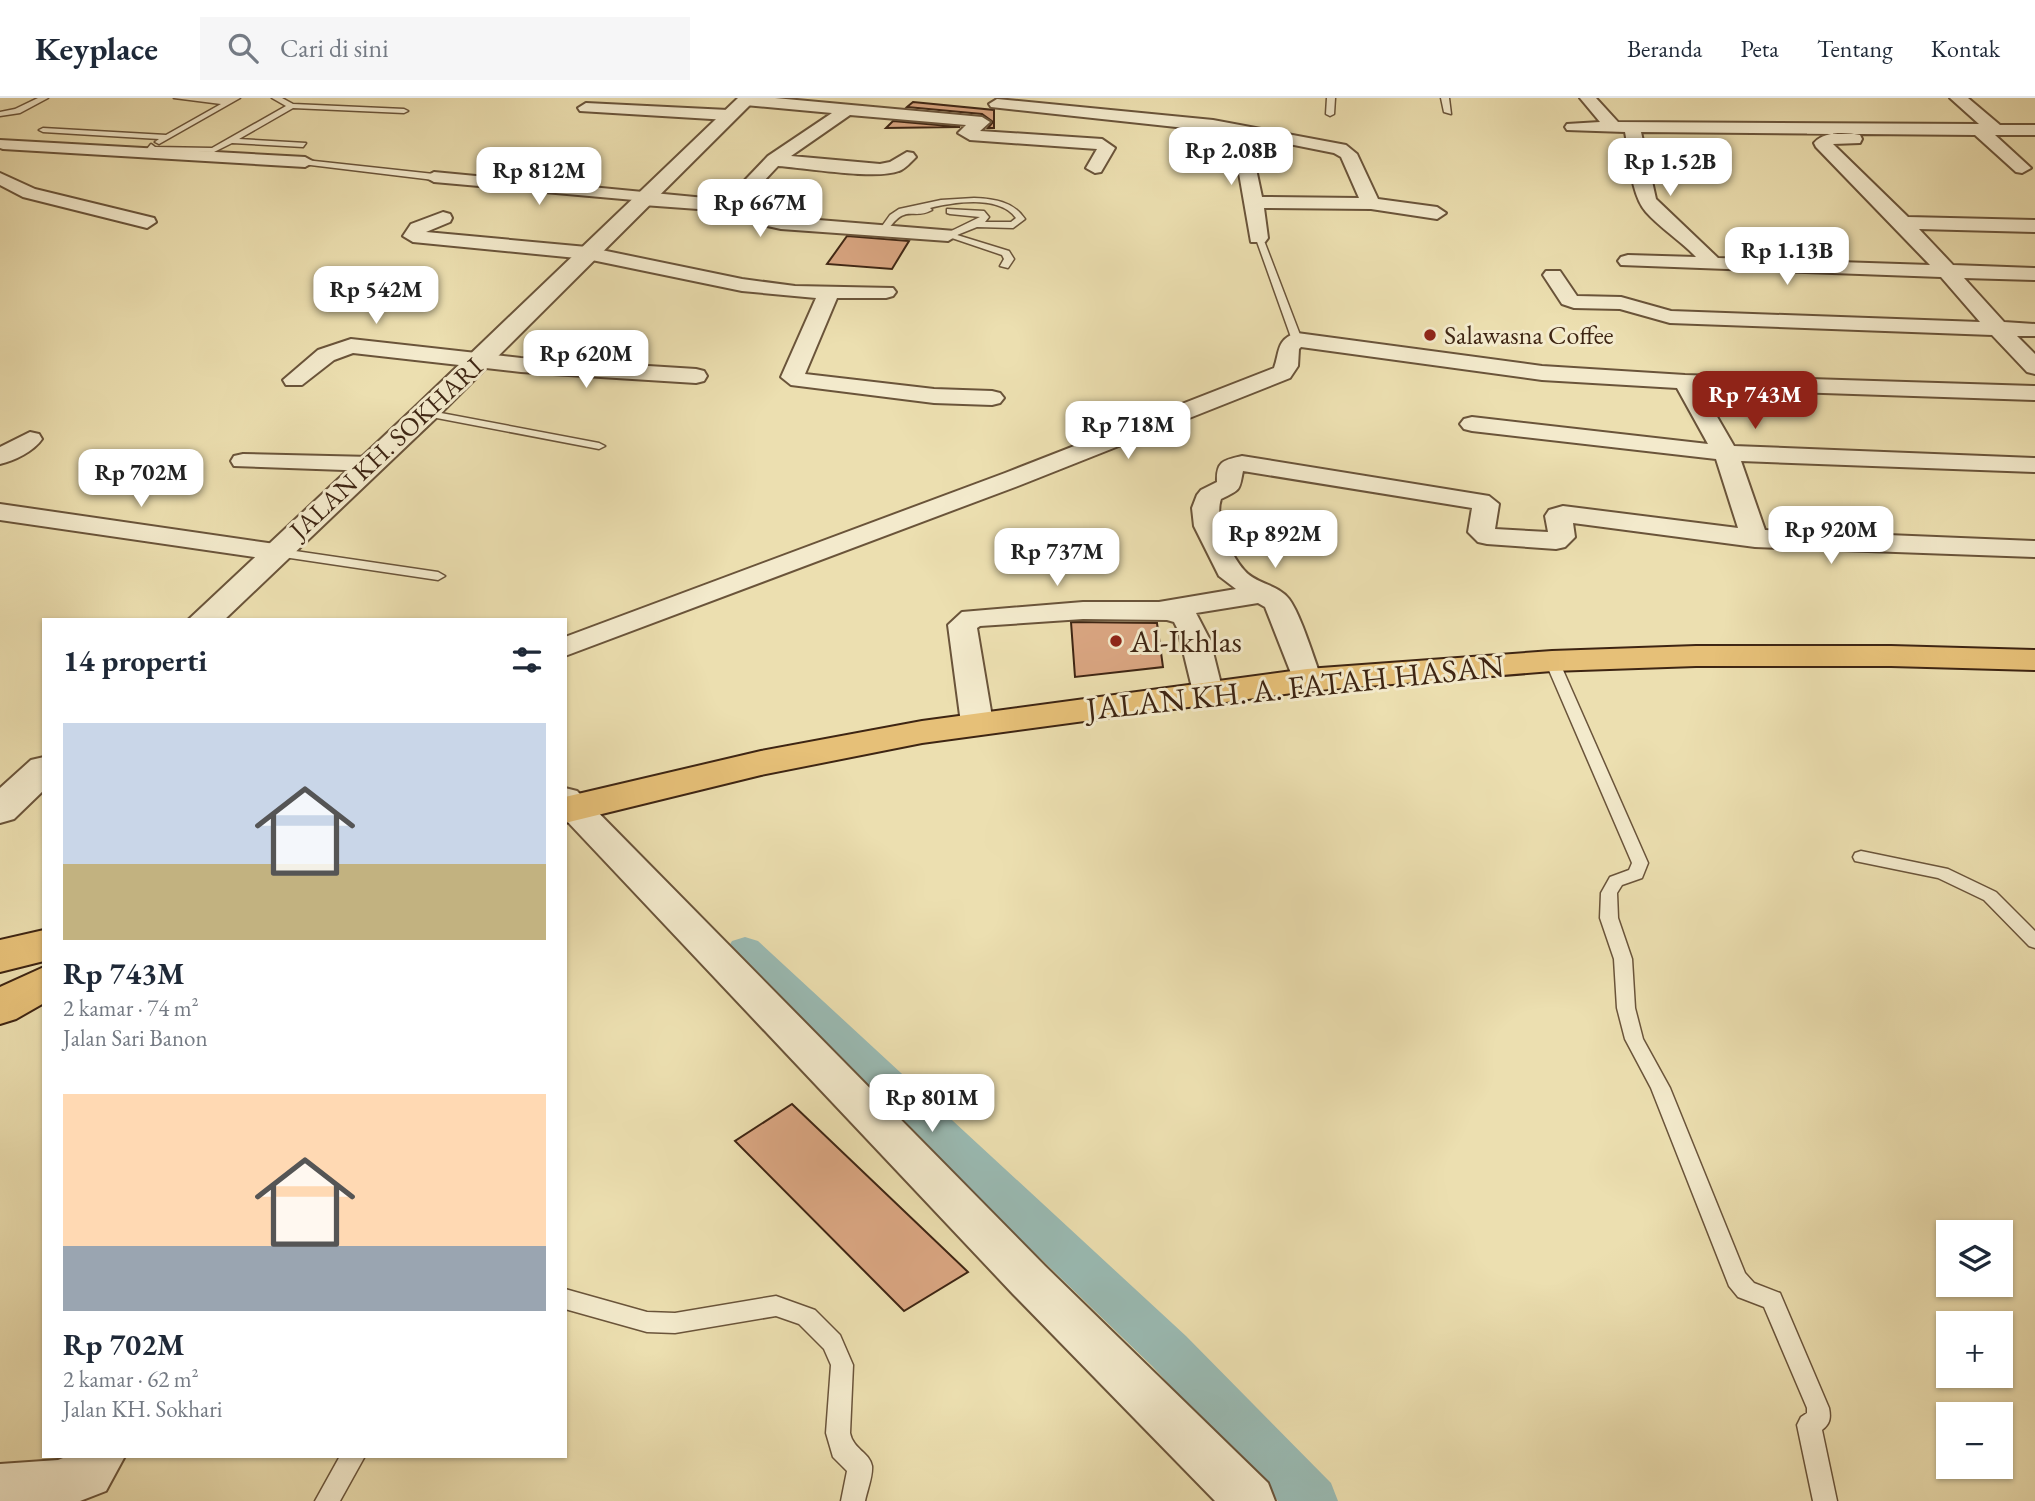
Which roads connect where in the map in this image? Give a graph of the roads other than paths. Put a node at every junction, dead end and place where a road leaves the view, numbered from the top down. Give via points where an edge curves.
1 (44, 98) edge
2 (178, 98) edge
3 (276, 98) edge
4 (1331, 98) edge
5 (1445, 98) edge
6 (1588, 98) edge
7 (1958, 98) edge
8 (232, 100) edge
9 (1000, 101) edge
10 (1163, 102) dead end
11 (740, 104) edge
12 (292, 106) junction
13 (586, 108) dead end
14 (848, 109) junction
15 (404, 111) dead end
16 (1448, 112) dead end
17 (0, 114) edge
18 (1330, 114) dead end
19 (1153, 117) junction
20 (982, 122) junction
21 (1573, 127) dead end
22 (1622, 127) junction
23 (1988, 129) junction
24 (43, 130) dead end
25 (2035, 130) edge
26 (1240, 131) junction
27 (168, 137) junction
28 (1895, 139) dead end
29 (233, 141) junction
30 (1, 144) edge
31 (304, 153) junction
32 (906, 158) dead end
33 (775, 160) junction
34 (1095, 168) dead end
35 (2022, 168) dead end
36 (434, 177) joint
37 (0, 178) edge
38 (29, 192) junction
39 (646, 198) junction
40 (0, 202) edge
41 (1254, 202) junction
42 (1371, 204) junction
43 (731, 206) junction
44 (918, 210) junction
45 (1437, 214) dead end
46 (443, 218) dead end
47 (147, 222) dead end
48 (1902, 223) junction
49 (976, 224) junction
50 (2035, 226) edge
51 (884, 229) junction
52 (948, 235) junction
53 (1258, 238) joint
54 (587, 253) junction
55 (1628, 261) dead end
56 (1713, 264) junction
57 (1005, 266) dead end
58 (1948, 272) junction
59 (2035, 274) edge
60 (1553, 275) dead end
61 (886, 292) dead end
62 (829, 293) junction
63 (1996, 330) junction
64 (2035, 330) edge
65 (1297, 340) junction
66 (479, 361) junction
67 (2035, 367) edge
68 (696, 376) dead end
69 (293, 380) dead end
70 (1685, 382) junction
71 (2035, 393) edge
72 (934, 396) junction
73 (992, 398) dead end
74 (425, 413) junction
75 (918, 421) dead end
76 (1472, 424) dead end
77 (1505, 428) junction
78 (30, 439) dead end
79 (599, 446) dead end
80 (1726, 453) junction
81 (1502, 454) dead end
82 (0, 457) edge
83 (243, 461) dead end
84 (372, 464) junction
85 (2035, 465) edge
86 (0, 512) edge
87 (1755, 539) junction
88 (2035, 549) edge
89 (275, 552) junction
90 (438, 576) dead end
91 (1266, 593) junction
92 (1165, 609) junction
93 (206, 618) edge
94 (567, 646) edge
95 (2035, 660) edge
96 (1552, 661) junction
97 (1307, 680) junction
98 (1208, 692) junction
99 (976, 723) junction
100 (42, 771) edge
101 (568, 805) edge
102 (0, 810) edge
103 (1861, 857) dead end
104 (2035, 942) edge
105 (42, 946) edge
106 (0, 956) edge
107 (42, 983) edge
108 (42, 984) edge
109 (0, 993) edge
110 (0, 1006) edge
111 (567, 1300) edge
112 (99, 1458) edge
113 (352, 1458) edge
114 (0, 1489) edge
115 (327, 1501) edge
116 (853, 1501) edge
117 (1250, 1501) edge
118 (1825, 1501) edge

1 - 17 lane
2 - 8 lane
3 - 12 lane
4 - 18 lane
5 - 16 lane
6 - 22 street
7 - 23 street
8 - 27 lane
9 - 19 street
9 - 20 street
10 - 19 street
11 - 13 street
11 - 14 street
11 - 39 street, JALAN KH. SOKHARI
12 - 15 lane
12 - 29 lane
14 - 20 street
14 - 33 street
19 - 26 street
20 - 34 street via 966,133 1102,144 1107,148
21 - 22 street
22 - 23 street
22 - 56 street via 1654,210
23 - 25 street
23 - 35 street
24 - 27 lane
26 - 41 street
26 - 42 street via 1283,135 1343,150
27 - 29 lane via 151,149 205,151
28 - 48 street via 1828,139 1822,143
29 - 31 lane
30 - 31 street
31 - 36 lane
32 - 33 street via 895,167 859,169
33 - 43 street
36 - 39 street
37 - 38 street
38 - 40 street
38 - 47 street
39 - 43 street
39 - 54 street, JALAN KH. SOKHARI
41 - 42 street
41 - 53 street
42 - 45 street
43 - 51 street via 761,208 765,220 781,223
44 - 49 lane via 984,215
44 - 49 lane via 936,202 988,202 1012,208 1021,219 1013,225
44 - 51 lane via 900,210
46 - 54 street via 418,228 414,236
48 - 50 street
48 - 58 street
49 - 52 lane
51 - 52 street
52 - 57 lane via 1006,253
53 - 65 lane
54 - 62 street via 742,285
54 - 66 street, JALAN KH. SOKHARI
55 - 56 street
56 - 58 street
58 - 59 street
58 - 63 street
60 - 63 street via 1574,302 1621,303 1670,317
61 - 62 street
62 - 72 street via 792,377
63 - 64 street
63 - 67 street
65 - 70 street via 1542,373
65 - 94 street via 1288,347 1282,373 1091,450
66 - 68 street
66 - 69 street via 351,346 326,355
66 - 74 street, JALAN KH. SOKHARI
70 - 71 street
70 - 80 street
72 - 73 street
72 - 75 street
74 - 79 lane
74 - 84 street, JALAN KH. SOKHARI
76 - 77 street
77 - 80 street via 1632,453
77 - 81 street
78 - 82 street
80 - 85 street
80 - 87 street
83 - 84 street
84 - 89 street, JALAN KH. SOKHARI
86 - 89 street
87 - 88 street
87 - 91 street via 1563,514 1558,516 1562,537 1556,541 1487,536 1481,533 1486,504 1480,501 1242,463 1229,467 1230,485 1210,495 1205,508 1207,526 1233,576
89 - 90 lane
89 - 93 street, JALAN KH. SOKHARI
91 - 92 street
91 - 97 street via 1277,602
92 - 98 street via 1189,622
92 - 99 street via 967,620 962,625
95 - 96 highway, JALAN KH. A. FATAH HASAN via 1696,656
96 - 97 highway, JALAN KH. A. FATAH HASAN
96 - 118 lane via 1640,863 1636,874 1616,881 1609,893 1609,918 1623,959 1626,1008 1634,1039 1660,1088 1737,1279 1746,1290 1772,1300 1818,1408 1819,1418 1809,1425
97 - 98 highway, JALAN KH. A. FATAH HASAN
98 - 99 highway, JALAN KH. A. FATAH HASAN
99 - 101 highway, JALAN KH. A. FATAH HASAN
100 - 102 street
101 - 117 street
103 - 104 lane via 1942,873 1990,896
105 - 106 highway
107 - 109 highway
108 - 110 highway
111 - 116 lane via 647,1322 776,1306 807,1317 832,1342 842,1365 838,1433 841,1450 860,1467
112 - 114 street via 88,1473 58,1485
113 - 115 lane

